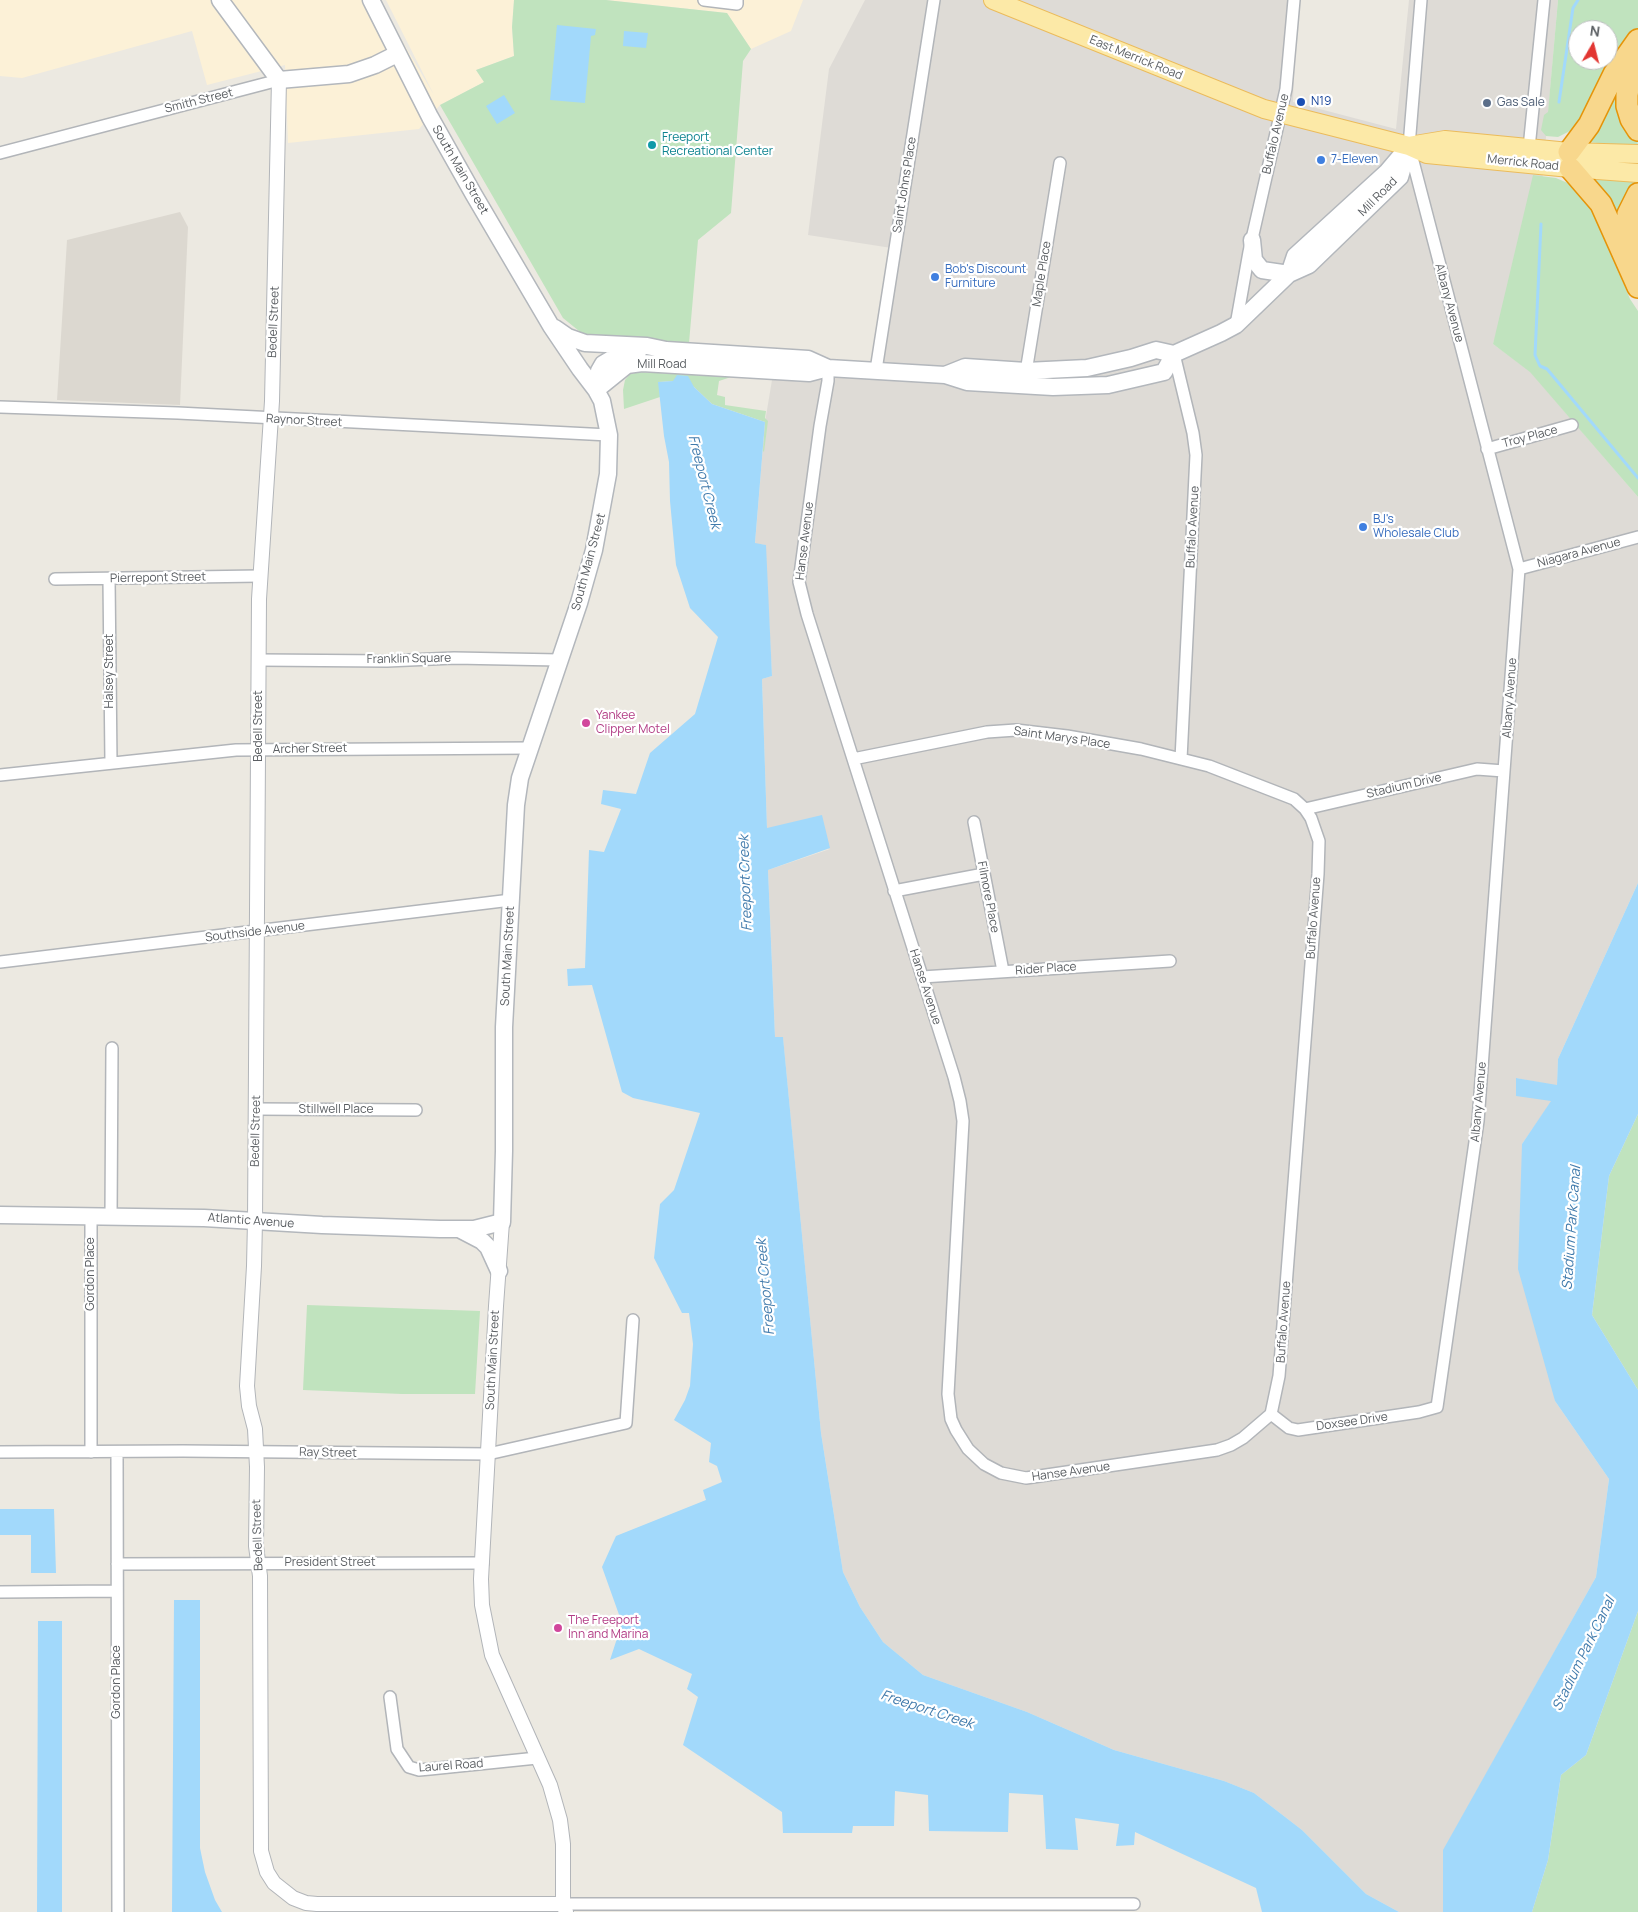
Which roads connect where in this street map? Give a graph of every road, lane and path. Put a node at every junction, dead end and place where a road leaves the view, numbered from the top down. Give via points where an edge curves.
1 (220, 0) edge
2 (371, 0) edge
3 (704, 0) edge
4 (934, 0) edge
5 (993, 0) edge
6 (1294, 0) edge
7 (1421, 0) edge
8 (1544, 0) edge
9 (737, 2) edge
10 (1638, 40) edge
11 (397, 54) junction
12 (1638, 64) edge
13 (279, 80) junction
14 (1280, 113) junction
15 (1638, 130) edge
16 (1409, 146) junction
17 (1529, 148) junction
18 (0, 153) edge
19 (1638, 154) edge
20 (1570, 160) junction
21 (1060, 162) dead end
22 (1638, 173) edge
23 (1638, 194) edge
24 (1252, 240) junction
25 (1638, 255) edge
26 (1289, 274) junction
27 (1638, 287) edge
28 (1236, 325) junction
29 (551, 326) junction
30 (666, 350) junction
31 (1174, 354) junction
32 (828, 368) junction
33 (876, 370) junction
34 (1025, 378) junction
35 (596, 390) junction
36 (0, 407) edge
37 (271, 419) junction
38 (1572, 425) dead end
39 (609, 435) junction
40 (1487, 449) junction
41 (1638, 537) edge
42 (1519, 569) junction
43 (260, 576) junction
44 (55, 579) dead end
45 (109, 579) junction
46 (259, 660) junction
47 (559, 660) junction
48 (530, 748) junction
49 (258, 750) junction
50 (853, 759) junction
51 (1182, 759) junction
52 (111, 763) junction
53 (1504, 771) junction
54 (0, 775) edge
55 (1305, 809) junction
56 (974, 822) dead end
57 (984, 874) junction
58 (894, 891) junction
59 (511, 900) junction
60 (258, 932) junction
61 (1170, 960) dead end
62 (0, 962) edge
63 (1003, 972) junction
64 (922, 977) junction
65 (112, 1048) dead end
66 (256, 1109) junction
67 (416, 1110) dead end
68 (0, 1215) edge
69 (92, 1216) junction
70 (111, 1217) junction
71 (255, 1221) junction
72 (502, 1222) junction
73 (460, 1229) junction
74 (499, 1271) junction
75 (633, 1320) dead end
76 (1437, 1407) joint
77 (1271, 1414) junction
78 (0, 1452) edge
79 (91, 1452) junction
80 (117, 1452) junction
81 (255, 1452) junction
82 (488, 1454) junction
83 (258, 1563) junction
84 (483, 1563) junction
85 (117, 1564) junction
86 (117, 1591) junction
87 (0, 1592) edge
88 (390, 1697) dead end
89 (537, 1758) junction
90 (1134, 1904) dead end
91 (564, 1908) edge
92 (118, 1912) edge

1 - 13 main road
2 - 11 main road, South Main Street
3 - 9 street
4 - 33 street, Saint Johns Place
5 - 14 main road, East Merrick Road
6 - 14 street, Buffalo Avenue via 1286,89
7 - 16 street, Albany Avenue
8 - 17 street
10 - 20 highway via 1614,74
11 - 13 main road, Smith Street via 349,74
11 - 29 main road, South Main Street via 448,150
12 - 15 highway via 1630,78 1627,106
13 - 18 street, Smith Street
13 - 37 street, Bedell Street
14 - 16 main road, Merrick Road
14 - 24 street, Buffalo Avenue
16 - 17 main road, Merrick Road via 1445,140
16 - 20 main road, Merrick Road via 1427,154
16 - 26 main road, Mill Road via 1387,172 1295,256
16 - 40 street, Albany Avenue
17 - 20 main road, Merrick Road
19 - 20 main road, Merrick Road
20 - 22 main road, Merrick Road
20 - 27 highway via 1600,204
21 - 34 street, Maple Place
23 - 25 highway via 1628,214 1628,227
24 - 26 main road via 1254,260 1262,270
24 - 28 street, Buffalo Avenue
26 - 28 main road, Mill Road
28 - 31 main road, Mill Road
29 - 30 main road, Mill Road via 585,343
29 - 35 main road, South Main Street
30 - 32 main road, Mill Road via 808,359
30 - 35 main road, Mill Road via 620,354 610,359 599,371
31 - 34 main road, Mill Road via 1156,350 1087,368
31 - 34 main road, Mill Road via 1164,372 1108,385 1053,386
31 - 51 street, Buffalo Avenue via 1196,455
32 - 33 main road, Mill Road
32 - 35 main road, Mill Road via 809,373 642,363 627,365
32 - 50 street, Hanse Avenue via 799,582 806,614
33 - 34 main road, Mill Road via 945,375 965,367
35 - 39 main road, South Main Street via 602,401
36 - 37 street, Raynor Street
37 - 39 street, Raynor Street
37 - 43 street, Bedell Street
38 - 40 street, Troy Place
39 - 47 main road, South Main Street via 608,474 594,550
40 - 42 street, Albany Avenue
41 - 42 street, Niagara Avenue
42 - 53 street, Albany Avenue
43 - 45 street, Pierrepont Street
43 - 46 street, Bedell Street
44 - 45 street, Pierrepont Street
45 - 52 street, Halsey Street
46 - 47 street, Franklin Square
46 - 49 street, Bedell Street
47 - 48 main road, South Main Street
48 - 49 street, Archer Street
48 - 59 main road, South Main Street via 520,778 516,805
49 - 52 street, Archer Street
49 - 60 street, Bedell Street
50 - 51 street, Saint Marys Place via 987,732 1016,730 1141,749
50 - 58 street, Hanse Avenue
51 - 55 street, Buffalo Avenue via 1294,799
52 - 54 street, Archer Street
53 - 55 street, Stadium Drive via 1477,769
53 - 76 street, Albany Avenue via 1478,1120
55 - 77 street, Buffalo Avenue via 1314,823 1319,841 1318,874 1280,1376
56 - 57 street, Filmore Place
57 - 58 street
57 - 63 street, Filmore Place
58 - 64 street, Hanse Avenue
59 - 60 street, Southside Avenue
59 - 72 main road, South Main Street via 504,1027
60 - 62 street, Southside Avenue
60 - 66 street, Bedell Street
61 - 63 street, Rider Place
63 - 64 street, Rider Place
64 - 77 street, Hanse Avenue via 954,1077 963,1121 948,1394 951,1419 968,1449 984,1464 1001,1473 1026,1478 1047,1476 1218,1450 1243,1438
65 - 70 street
66 - 67 street, Stillwell Place
66 - 71 street, Bedell Street
68 - 69 main road, Atlantic Avenue
69 - 70 main road, Atlantic Avenue
69 - 79 street, Gordon Place
70 - 71 main road, Atlantic Avenue
71 - 73 main road, Atlantic Avenue
71 - 81 street, Bedell Street via 247,1386 255,1429
72 - 73 main road, Atlantic Avenue
72 - 74 street, South Main Street
73 - 74 main road via 482,1241
74 - 82 street, South Main Street
75 - 82 street, Ray Street via 626,1423
76 - 77 street, Doxsee Drive via 1298,1430 1289,1428
78 - 79 street, Ray Street
79 - 80 street, Ray Street
80 - 81 street, Ray Street
80 - 85 street, Gordon Place
81 - 82 street, Ray Street
81 - 83 street, Bedell Street
82 - 84 street, South Main Street
83 - 84 street, President Street
83 - 85 street, President Street
83 - 91 street, Bedell Street via 260,1833 263,1861 274,1883 292,1898 316,1904
84 - 89 street, South Main Street via 482,1605 492,1655
85 - 86 street, Gordon Place
86 - 87 street
86 - 92 street, Gordon Place
88 - 89 street, Laurel Road via 397,1750 409,1767 430,1770
89 - 91 street, South Main Street via 550,1785 560,1820
90 - 91 street

